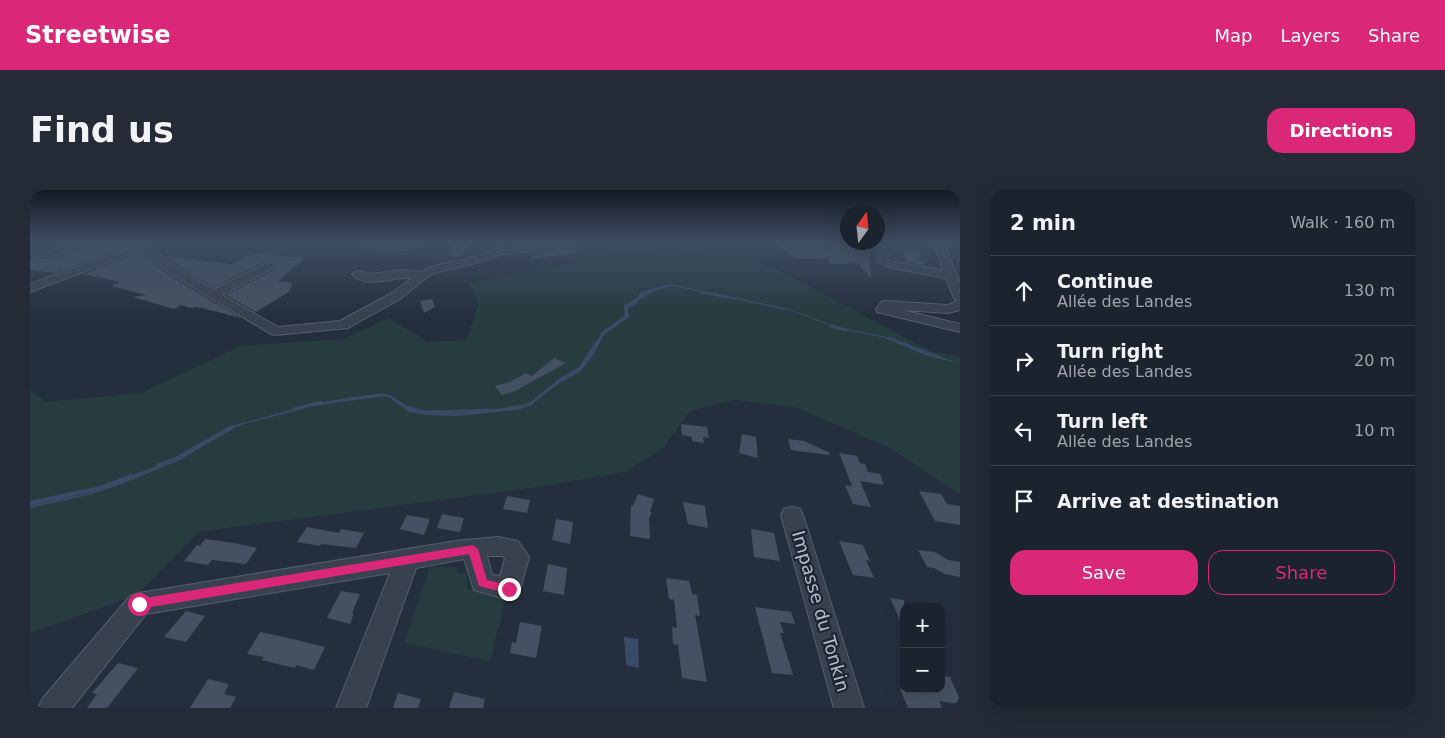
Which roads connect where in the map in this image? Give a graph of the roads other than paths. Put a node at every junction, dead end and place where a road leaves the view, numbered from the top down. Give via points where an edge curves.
1 (89, 266) edge
2 (169, 266) edge
3 (269, 266) dead end
4 (446, 266) edge
5 (898, 266) edge
6 (948, 266) edge
7 (358, 274) dead end
8 (951, 275) junction
9 (421, 276) junction
10 (30, 288) edge
11 (214, 294) junction
12 (960, 298) edge
13 (960, 304) edge
14 (343, 324) joint
15 (960, 328) edge
16 (792, 515) dead end
17 (473, 549) dead end
18 (408, 560) junction
19 (53, 708) edge
20 (351, 708) edge
21 (849, 708) edge

1 - 10 street
2 - 11 street
3 - 11 street
4 - 9 street
5 - 8 street
6 - 8 street
7 - 9 street via 360,277
8 - 12 street
9 - 14 street via 375,308
11 - 14 street via 276,331
13 - 15 street via 948,309 886,305 882,308
16 - 21 street, Impasse du Tonkin
17 - 18 street
18 - 19 street via 139,604
18 - 20 street

